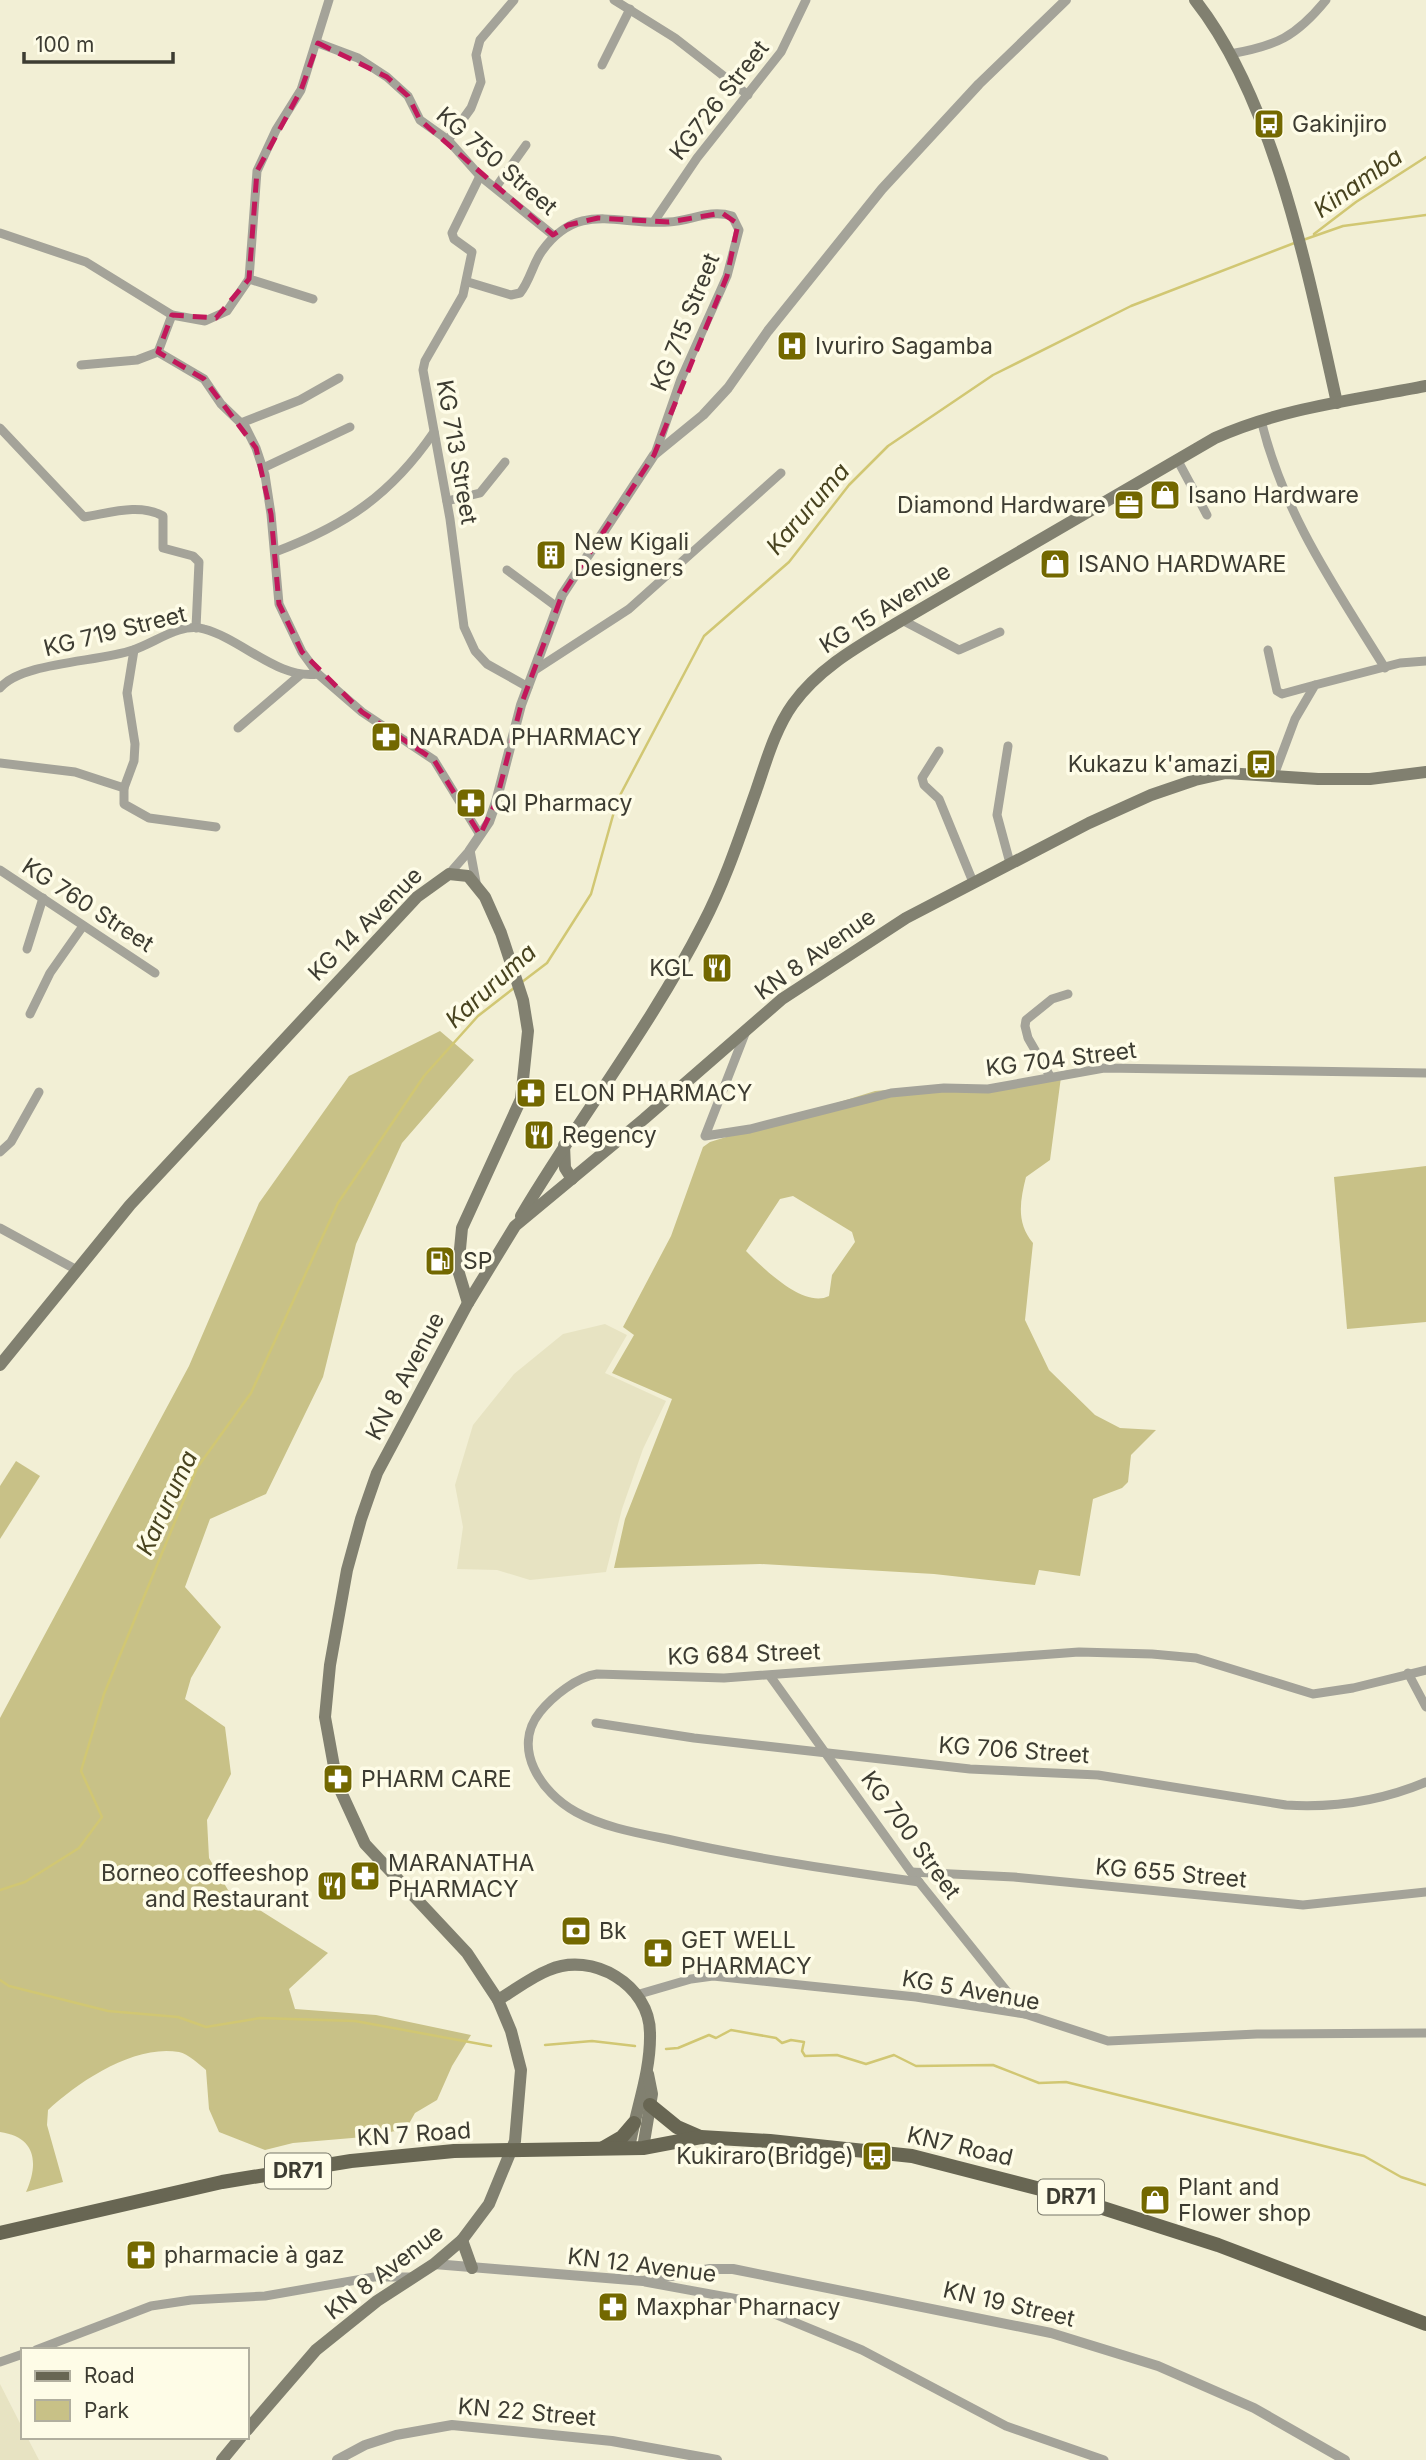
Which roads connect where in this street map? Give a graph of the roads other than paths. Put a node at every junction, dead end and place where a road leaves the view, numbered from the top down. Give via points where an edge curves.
1 (329, 0) edge
2 (514, 0) edge
3 (614, 0) edge
4 (806, 0) edge
5 (1066, 0) edge
6 (1195, 0) edge
7 (1326, 0) edge
8 (630, 9) junction
9 (318, 43) junction
10 (1230, 54) junction
11 (602, 65) dead end
12 (748, 95) junction
13 (448, 140) junction
14 (526, 145) dead end
15 (480, 176) junction
16 (496, 187) junction
17 (655, 220) junction
18 (0, 233) edge
19 (553, 235) junction
20 (249, 279) junction
21 (468, 282) junction
22 (313, 299) dead end
23 (172, 315) junction
24 (158, 352) junction
25 (81, 365) dead end
26 (339, 378) dead end
27 (1426, 386) edge
28 (1337, 403) junction
29 (1261, 420) junction
30 (241, 423) junction
31 (350, 427) dead end
32 (0, 428) edge
33 (434, 432) junction
34 (654, 455) junction
35 (1177, 459) junction
36 (505, 462) dead end
37 (263, 468) junction
38 (780, 473) dead end
39 (447, 501) junction
40 (1207, 515) dead end
41 (275, 551) junction
42 (507, 570) dead end
43 (557, 607) junction
44 (902, 620) junction
45 (196, 628) junction
46 (1000, 632) dead end
47 (134, 650) junction
48 (1268, 650) dead end
49 (1426, 661) edge
50 (1385, 668) junction
51 (535, 670) junction
52 (318, 674) junction
53 (300, 675) junction
54 (1315, 685) junction
55 (0, 688) edge
56 (528, 688) junction
57 (238, 728) dead end
58 (1008, 746) dead end
59 (939, 751) dead end
60 (0, 763) edge
61 (1426, 772) edge
62 (1273, 775) junction
63 (124, 788) junction
64 (216, 827) dead end
65 (480, 835) junction
66 (470, 850) junction
67 (1010, 863) junction
68 (0, 870) edge
69 (449, 874) junction
70 (476, 882) junction
71 (973, 882) junction
72 (43, 898) junction
73 (83, 926) junction
74 (27, 949) dead end
75 (156, 972) dead end
76 (1068, 994) dead end
77 (30, 1014) dead end
78 (747, 1030) junction
79 (1426, 1073) edge
80 (1050, 1076) junction
81 (39, 1093) dead end
82 (564, 1148) junction
83 (0, 1152) edge
84 (589, 1163) junction
85 (550, 1167) junction
86 (572, 1179) junction
87 (558, 1191) junction
88 (515, 1226) junction
89 (0, 1228) edge
90 (75, 1269) junction
91 (468, 1303) junction
92 (0, 1365) edge
93 (1426, 1670) edge
94 (1408, 1673) junction
95 (770, 1675) junction
96 (1426, 1707) edge
97 (596, 1723) dead end
98 (825, 1751) junction
99 (1426, 1782) edge
100 (911, 1872) junction
101 (919, 1882) junction
102 (1426, 1892) edge
103 (636, 1995) junction
104 (498, 2000) junction
105 (1025, 2014) junction
106 (1425, 2034) edge
107 (648, 2073) junction
108 (650, 2105) junction
109 (634, 2123) junction
110 (701, 2137) junction
111 (636, 2148) junction
112 (602, 2149) junction
113 (0, 2233) edge
114 (461, 2240) junction
115 (434, 2264) junction
116 (472, 2268) junction
117 (412, 2277) junction
118 (643, 2281) junction
119 (1426, 2324) edge
120 (41, 2348) edge
121 (21, 2355) edge
122 (0, 2362) edge
123 (248, 2429) edge
124 (239, 2439) edge
125 (222, 2460) edge
126 (337, 2460) edge
127 (717, 2460) edge
128 (1104, 2460) edge
129 (1345, 2460) edge

1 - 9 street
2 - 13 street via 480,40 476,55 481,82 471,108
3 - 8 street
4 - 12 street, KG726 Street via 788,43
5 - 34 street via 979,84 882,189 728,388
6 - 10 main road
7 - 10 street via 1302,27 1278,44
8 - 11 street
8 - 12 street
9 - 13 street, KG 750 Street via 377,69 408,96 420,120
9 - 20 street via 302,90 257,171
10 - 28 main road via 1285,194
12 - 17 street, KG726 Street via 696,158
13 - 15 street, KG 750 Street
14 - 16 street
15 - 16 street, KG 750 Street
15 - 21 street, KG 713 Street via 452,233 472,252
16 - 19 street, KG 750 Street
17 - 19 street, KG 715 Street via 586,219
17 - 34 street, KG 715 Street via 722,213 732,216 739,230 727,276 681,379
18 - 23 street via 86,262
19 - 21 street via 520,293 511,295
20 - 22 street
20 - 23 street via 235,301 216,318 198,321
21 - 33 street, KG 713 Street via 423,366
23 - 24 street
24 - 25 street via 120,363
24 - 30 street via 204,379
26 - 30 street
27 - 28 main road, KG 15 Avenue
28 - 29 main road, KG 15 Avenue
29 - 35 main road, KG 15 Avenue
29 - 50 street via 1313,555
30 - 37 street
31 - 37 street
32 - 45 street via 84,517 116,510 144,510 163,516 163,548 196,557 199,562
33 - 39 street, KG 713 Street
33 - 41 street via 401,477 380,496 320,532
34 - 43 street via 603,528
35 - 40 street
35 - 44 main road, KG 15 Avenue
36 - 39 street via 480,493
37 - 41 street
38 - 51 street via 629,608
39 - 56 street, KG 713 Street via 469,641 487,664
41 - 52 street via 279,604 292,636
42 - 43 street
43 - 51 street
44 - 46 street via 959,650
44 - 82 main road, KG 15 Avenue via 828,667 792,705 704,923
45 - 47 street, KG 719 Street via 162,636
45 - 53 street, KG 719 Street
47 - 55 street, KG 719 Street via 18,673
47 - 63 street via 127,694 134,753
48 - 54 street via 1277,691 1282,694
49 - 50 street
50 - 54 street
51 - 56 street
52 - 53 street, KG 719 Street
52 - 65 street via 381,726 434,760
53 - 57 street
54 - 62 street via 1295,719
56 - 65 street via 496,802
58 - 67 street via 997,815
59 - 71 street via 922,778 939,799
60 - 63 street via 75,772
61 - 62 main road, KN 8 Avenue via 1370,779
62 - 67 main road, KN 8 Avenue via 1226,773 1195,779 1089,823
63 - 64 street via 124,804 138,813
65 - 66 street
66 - 69 street
66 - 70 street
67 - 71 main road, KN 8 Avenue
68 - 72 street, KG 760 Street
69 - 70 main road, KG 14 Avenue
69 - 90 main road, KG 14 Avenue via 417,897 314,1004
70 - 91 main road via 501,933 523,1000 528,1054 521,1099 462,1228 458,1270
71 - 78 main road, KN 8 Avenue via 848,953
72 - 73 street, KG 760 Street
72 - 74 street
73 - 75 street, KG 760 Street
73 - 77 street via 50,973
76 - 80 street via 1052,999 1026,1020 1028,1038
78 - 80 street, KG 704 Street via 705,1136 891,1093 988,1089
78 - 84 main road, KN 8 Avenue
79 - 80 street, KG 704 Street via 1175,1067 1104,1068
81 - 83 street via 11,1142
82 - 84 main road
82 - 85 main road, KG 15 Avenue
82 - 86 main road via 565,1168
84 - 86 main road, KN 8 Avenue
85 - 87 main road
85 - 88 main road, KG 15 Avenue
86 - 87 main road, KN 8 Avenue
87 - 88 main road, KN 8 Avenue
88 - 91 main road, KN 8 Avenue
89 - 90 street
90 - 92 main road, KG 14 Avenue
91 - 104 main road, KN 8 Avenue via 383,1461 361,1519 330,1665 325,1717 337,1783 365,1844 467,1953
93 - 94 street, KG 684 Street
94 - 95 street, KG 684 Street via 1313,1694 1196,1658 1079,1652
94 - 96 street
95 - 98 street, KG 700 Street
95 - 101 street, KG 684 Street via 585,1677 553,1699 534,1720 527,1746 532,1768 565,1806 624,1830 717,1851
97 - 98 street, KG 706 Street
98 - 99 street, KG 706 Street via 970,1769 1098,1774 1307,1807 1388,1797
98 - 100 street, KG 700 Street
100 - 101 street, KG 700 Street
100 - 102 street, KG 655 Street via 1014,1877 1303,1905
101 - 105 street, KG 700 Street
103 - 104 main road via 624,1981 604,1970 581,1965 549,1969
103 - 105 street, KG 5 Avenue via 713,1976 916,1997
103 - 107 main road via 650,2030
104 - 114 main road, KN 8 Avenue via 521,2070 515,2141 500,2182
105 - 106 street, KG 5 Avenue via 1108,2041 1257,2034
107 - 108 main road
107 - 109 main road
108 - 110 main road via 677,2127
108 - 111 main road
109 - 111 main road
109 - 112 main road
110 - 111 main road, KN7 Road / DR71
110 - 119 main road, KN7 Road / DR71 via 912,2156 1056,2193 1218,2245
111 - 112 main road, KN 7 Road / DR71
112 - 113 main road, KN 7 Road / DR71 via 454,2151 351,2161 222,2182
114 - 115 main road, KN 8 Avenue
114 - 116 main road
115 - 116 street, KN 12 Avenue
115 - 117 main road, KN 8 Avenue
116 - 118 street, KN 12 Avenue
117 - 120 street via 374,2277 265,2296 151,2306
117 - 123 main road, KN 8 Avenue via 316,2350
118 - 128 street, KN 12 Avenue via 738,2299 862,2350 1006,2426
118 - 129 street, KN 19 Street via 733,2269 1051,2333 1177,2372 1254,2408
121 - 122 street
124 - 125 main road
126 - 127 street, KN 22 Street via 397,2435 452,2425 612,2441

